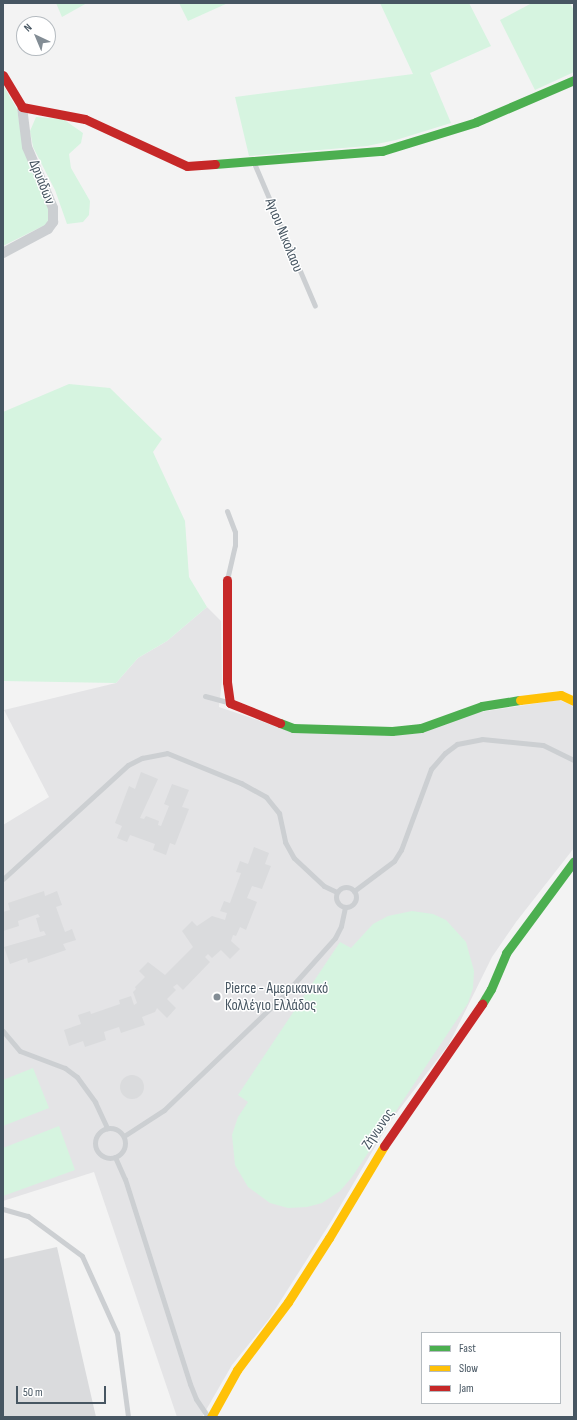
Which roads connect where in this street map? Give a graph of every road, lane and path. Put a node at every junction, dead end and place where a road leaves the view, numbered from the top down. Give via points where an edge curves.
1 (3, 75) edge
2 (574, 80) edge
3 (22, 108) junction
4 (254, 163) junction
5 (3, 253) edge
6 (315, 306) dead end
7 (227, 511) dead end
8 (227, 580) joint
9 (205, 696) dead end
10 (574, 701) edge
11 (230, 703) junction
12 (574, 760) edge
13 (574, 861) edge
14 (3, 879) edge
15 (354, 891) junction
16 (337, 892) junction
17 (345, 907) junction
18 (3, 1031) edge
19 (107, 1128) junction
20 (124, 1136) junction
21 (115, 1158) junction
22 (3, 1209) edge
23 (128, 1417) edge
24 (210, 1417) edge

1 - 3 street
2 - 4 street via 476,122 382,151 291,157
3 - 4 street via 85,119 187,166
3 - 5 street, Δρυάδων via 27,147 53,208 53,222 48,230
4 - 6 lane, Αγιου Νικολαου
7 - 8 lane via 235,532 235,546
8 - 11 street via 227,682
9 - 11 lane
10 - 11 street via 561,695 482,706 421,728 392,731 293,728 237,708
12 - 15 lane via 543,745 482,739 457,744 445,753 432,769 401,850 394,861
13 - 24 street, Ζήνωνος via 506,953 491,988 450,1053 393,1130 317,1257 288,1302 237,1370
14 - 16 lane via 128,765 142,758 167,753 241,783 266,797 279,813 285,842 294,858 324,886
15 - 16 lane via 346,887
15 - 17 lane via 355,902
16 - 17 lane via 338,903
17 - 20 lane via 341,926 335,938 284,996 164,1110
18 - 19 lane via 12,1044 24,1053 65,1068 77,1078 95,1102
19 - 20 lane via 117,1129
19 - 21 lane via 98,1133 95,1147 101,1156
20 - 21 lane via 125,1146
21 - 24 lane via 125,1179 194,1394
22 - 23 lane via 28,1216 82,1256 117,1333

